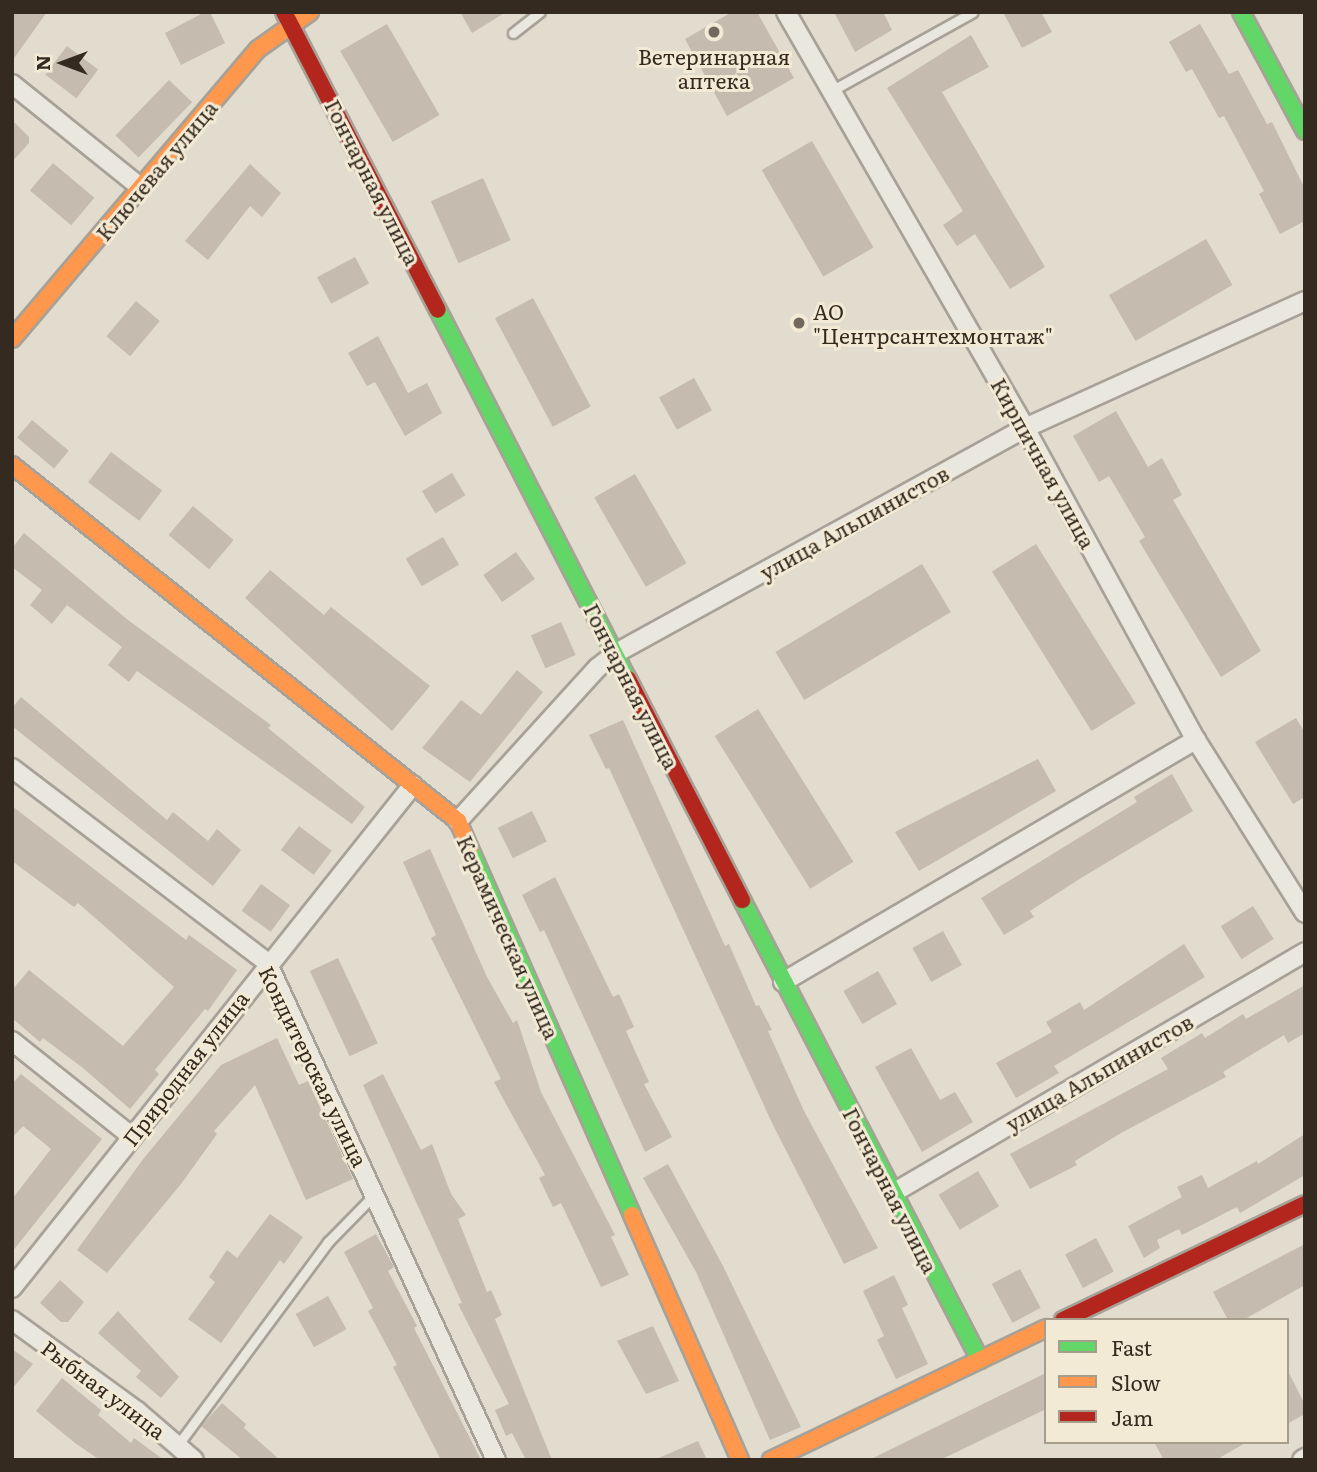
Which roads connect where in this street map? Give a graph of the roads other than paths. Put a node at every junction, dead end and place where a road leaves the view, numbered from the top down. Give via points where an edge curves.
1 (310, 12) edge
2 (540, 12) edge
3 (786, 12) edge
4 (972, 12) edge
5 (1241, 12) edge
6 (288, 18) edge
7 (513, 33) dead end
8 (12, 85) edge
9 (829, 92) junction
10 (1305, 131) edge
11 (140, 187) junction
12 (1305, 301) edge
13 (12, 339) edge
14 (1025, 428) junction
15 (12, 465) edge
16 (616, 653) junction
17 (1196, 740) junction
18 (12, 768) edge
19 (413, 785) junction
20 (458, 821) junction
21 (1305, 913) edge
22 (1305, 952) edge
23 (267, 962) junction
24 (783, 982) junction
25 (12, 1041) edge
26 (131, 1136) junction
27 (893, 1193) junction
28 (375, 1194) junction
29 (1305, 1204) edge
30 (12, 1288) edge
31 (1067, 1318) edge
32 (12, 1320) edge
33 (1044, 1329) edge
34 (980, 1360) junction
35 (177, 1446) junction
36 (194, 1460) edge
37 (496, 1460) edge
38 (740, 1460) edge
39 (771, 1460) edge

1 - 6 street, Ключевая улица
2 - 7 lane
3 - 9 street, Кирпичная улица
4 - 9 lane
5 - 10 street
6 - 11 street, Ключевая улица
6 - 16 street, Гончарная улица
8 - 11 street
9 - 14 street, Кирпичная улица
11 - 13 street, Ключевая улица
12 - 14 street, улица Альпинистов
14 - 16 street, улица Альпинистов
14 - 17 street, Кирпичная улица
15 - 19 street, Керамическая улица
16 - 20 street, улица Альпинистов via 597,668
16 - 24 street, Гончарная улица
17 - 21 street, Кирпичная улица
17 - 24 street
18 - 23 street, Кондитерская улица
19 - 20 street, Керамическая улица
19 - 23 street, Природная улица
20 - 38 street, Керамическая улица
22 - 27 street, улица Альпинистов
23 - 26 street, Природная улица
23 - 28 street, Кондитерская улица
24 - 27 street, Гончарная улица
25 - 26 street
26 - 30 street, Природная улица
27 - 34 street, Гончарная улица
28 - 35 lane via 328,1242
28 - 37 street, Кондитерская улица
29 - 31 street
32 - 35 street, Рыбная улица
33 - 34 street
34 - 39 street
35 - 36 street, Рыбная улица

